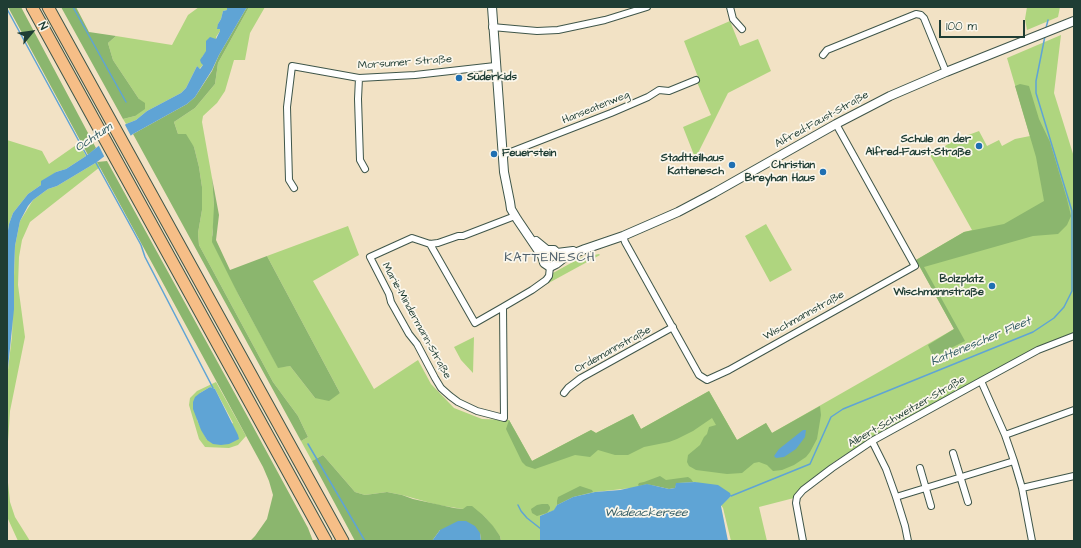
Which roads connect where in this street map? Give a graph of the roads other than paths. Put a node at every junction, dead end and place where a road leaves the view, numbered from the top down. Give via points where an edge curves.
1 (32, 7) edge
2 (48, 7) edge
3 (492, 7) edge
4 (646, 7) edge
5 (730, 7) edge
6 (1074, 21) edge
7 (492, 28) junction
8 (742, 29) dead end
9 (823, 55) dead end
10 (495, 66) junction
11 (946, 72) junction
12 (359, 78) junction
13 (696, 80) dead end
14 (836, 124) junction
15 (503, 155) junction
16 (365, 169) dead end
17 (294, 188) dead end
18 (515, 216) junction
19 (623, 236) junction
20 (430, 244) junction
21 (585, 249) junction
22 (544, 253) junction
23 (557, 253) junction
24 (558, 262) junction
25 (550, 266) junction
26 (503, 307) junction
27 (673, 327) junction
28 (1074, 336) edge
29 (981, 381) junction
30 (564, 393) dead end
31 (1074, 410) edge
32 (1005, 435) junction
33 (872, 442) junction
34 (953, 453) dead end
35 (1014, 461) junction
36 (920, 468) dead end
37 (1074, 476) edge
38 (961, 477) junction
39 (926, 488) junction
40 (1022, 488) junction
41 (896, 497) junction
42 (968, 502) dead end
43 (932, 506) dead end
44 (307, 507) junction
45 (318, 541) edge
46 (326, 541) edge
47 (343, 541) edge
48 (803, 541) edge
49 (908, 541) edge
50 (1032, 541) edge

1 - 44 highway
2 - 47 highway
3 - 7 street, Alfred-Faust-Straße
4 - 7 street via 605,20 558,30
5 - 8 street via 733,19
6 - 11 street, Alfred-Faust-Straße
7 - 10 street, Alfred-Faust-Straße
9 - 11 street via 827,50 916,14 924,18
10 - 12 street, Morsumer Straße
10 - 15 street, Alfred-Faust-Straße
11 - 14 street, Alfred-Faust-Straße via 890,96
12 - 16 street via 360,160
12 - 17 street, Morsumer Straße via 292,66 287,107 290,180
13 - 15 street, Hanseatenweg via 669,91 659,90 611,113
14 - 19 street, Alfred-Faust-Straße via 678,212
14 - 27 street, Wischmannstraße via 915,266 707,380 699,374
15 - 18 street, Alfred-Faust-Straße via 507,187
18 - 20 street via 463,236
18 - 22 street, Alfred-Faust-Straße
19 - 21 street, Alfred-Faust-Straße
19 - 27 street, Wischmannstraße
20 - 26 street via 475,323
20 - 26 street, Marie-Mindermann-Straße via 412,238 370,257 409,334 441,388 466,406 504,418
21 - 23 street, Alfred-Faust-Straße
21 - 24 street, Alfred-Faust-Straße
22 - 23 street, Alfred-Faust-Straße via 554,250
22 - 25 street, Alfred-Faust-Straße via 544,263
23 - 24 street
24 - 25 street, Alfred-Faust-Straße
25 - 26 street via 546,280
27 - 30 street, Ordemannstraße via 581,378
28 - 29 street, Albert-Schweitzer-Straße via 1038,350
29 - 32 street
29 - 33 street, Albert-Schweitzer-Straße
31 - 32 street
32 - 35 street
33 - 41 street via 886,469
33 - 48 street, Albert-Schweitzer-Straße via 832,468 797,497
34 - 38 street
35 - 38 street
35 - 40 street
36 - 39 street
37 - 40 street
38 - 39 street
38 - 42 street
39 - 41 street
39 - 43 street
40 - 50 street
41 - 49 street
44 - 45 highway
44 - 46 highway

